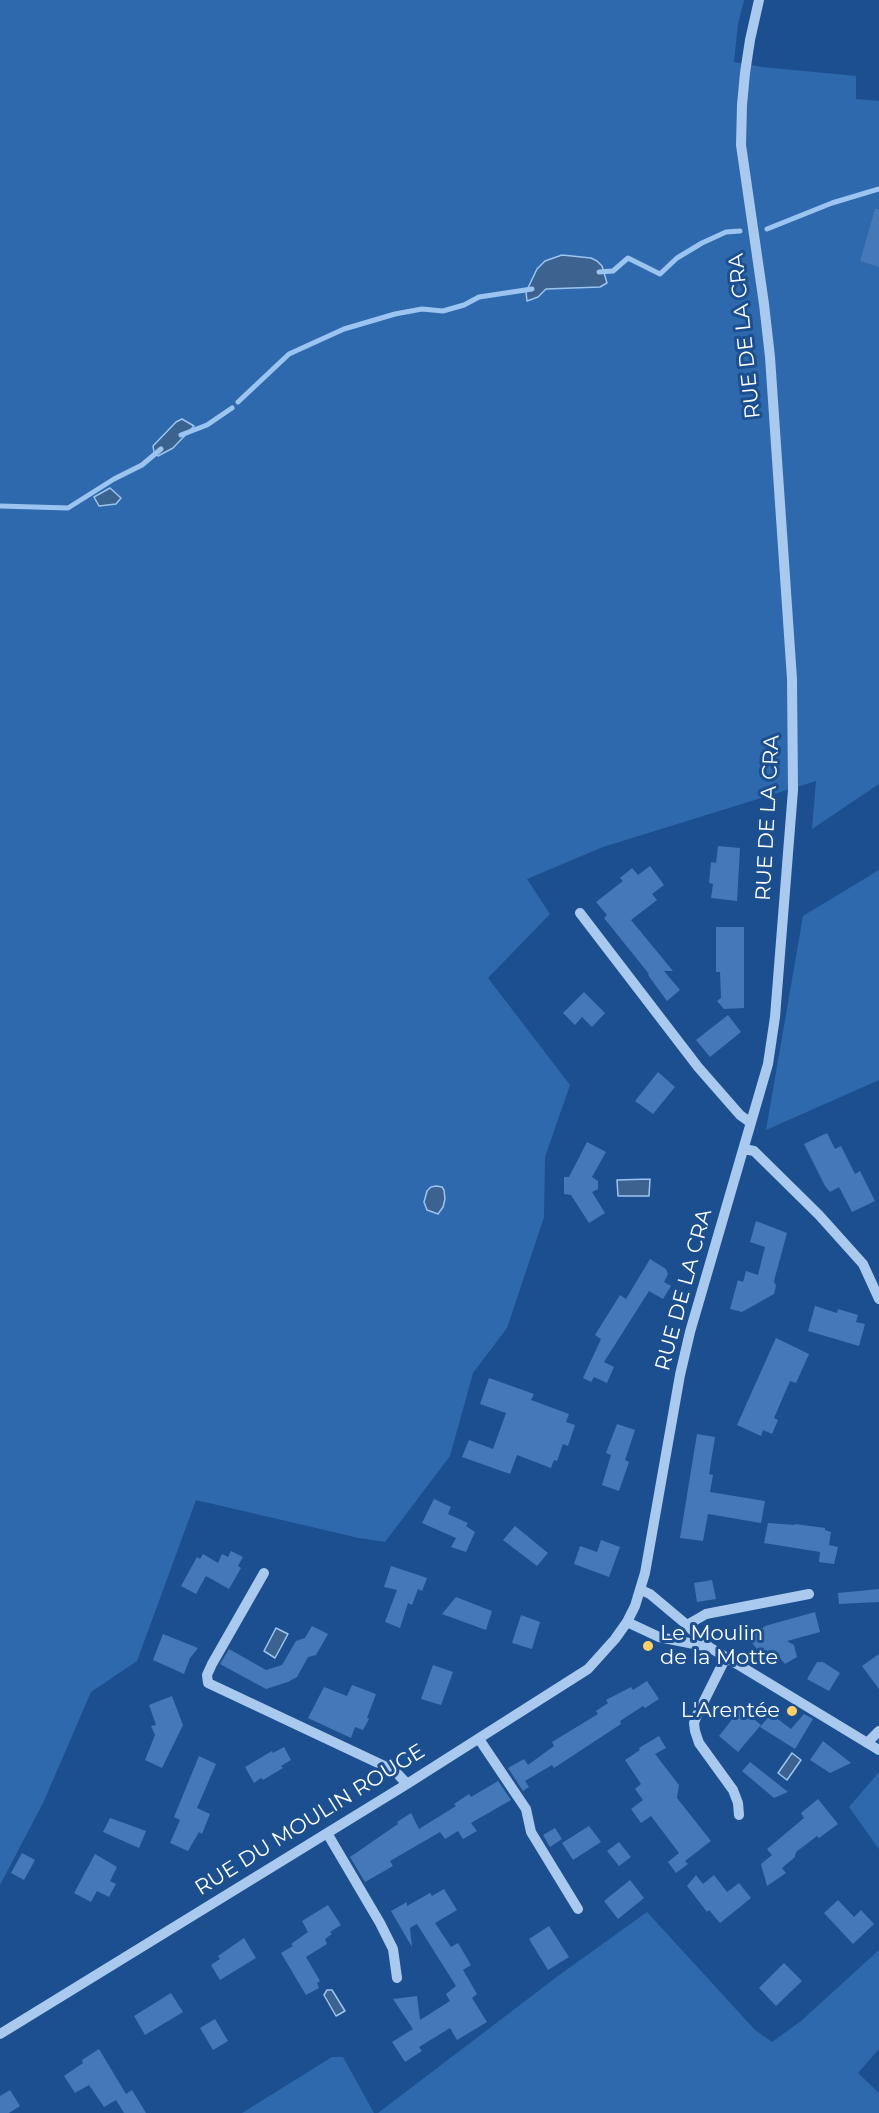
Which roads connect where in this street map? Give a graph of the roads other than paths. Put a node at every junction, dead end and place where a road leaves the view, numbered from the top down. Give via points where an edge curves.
1 (759, 0) edge
2 (580, 913) dead end
3 (751, 1124) junction
4 (744, 1149) junction
5 (879, 1299) edge
6 (264, 1573) dead end
7 (641, 1590) junction
8 (809, 1594) dead end
9 (627, 1623) junction
10 (687, 1625) junction
11 (709, 1647) junction
12 (726, 1657) junction
13 (879, 1731) edge
14 (479, 1739) junction
15 (867, 1743) junction
16 (879, 1750) edge
17 (407, 1784) junction
18 (739, 1815) dead end
19 (327, 1833) junction
20 (578, 1909) dead end
21 (397, 1978) dead end
22 (0, 2034) edge

1 - 3 street, RUE DE LA CRA via 747,62 741,144 770,357 792,679 793,790 775,1017 768,1064
2 - 3 street via 698,1067
3 - 4 street, RUE DE LA CRA
4 - 5 street via 754,1151 863,1264
4 - 7 street, RUE DE LA CRA via 690,1332
6 - 17 street via 212,1664 208,1683 395,1771
7 - 9 street, RUE DE LA CRA
7 - 10 street
8 - 10 street via 706,1614
9 - 11 street via 659,1637
9 - 14 street, RUE DU MOULIN ROUGE via 588,1669
10 - 11 street
11 - 12 street
12 - 15 street
12 - 18 street via 694,1723 699,1743 733,1790
13 - 15 street
14 - 17 street, RUE DU MOULIN ROUGE
14 - 20 street via 525,1809 531,1832
15 - 16 street
17 - 19 street, RUE DU MOULIN ROUGE
19 - 21 street via 393,1949
19 - 22 street, RUE DU MOULIN ROUGE

